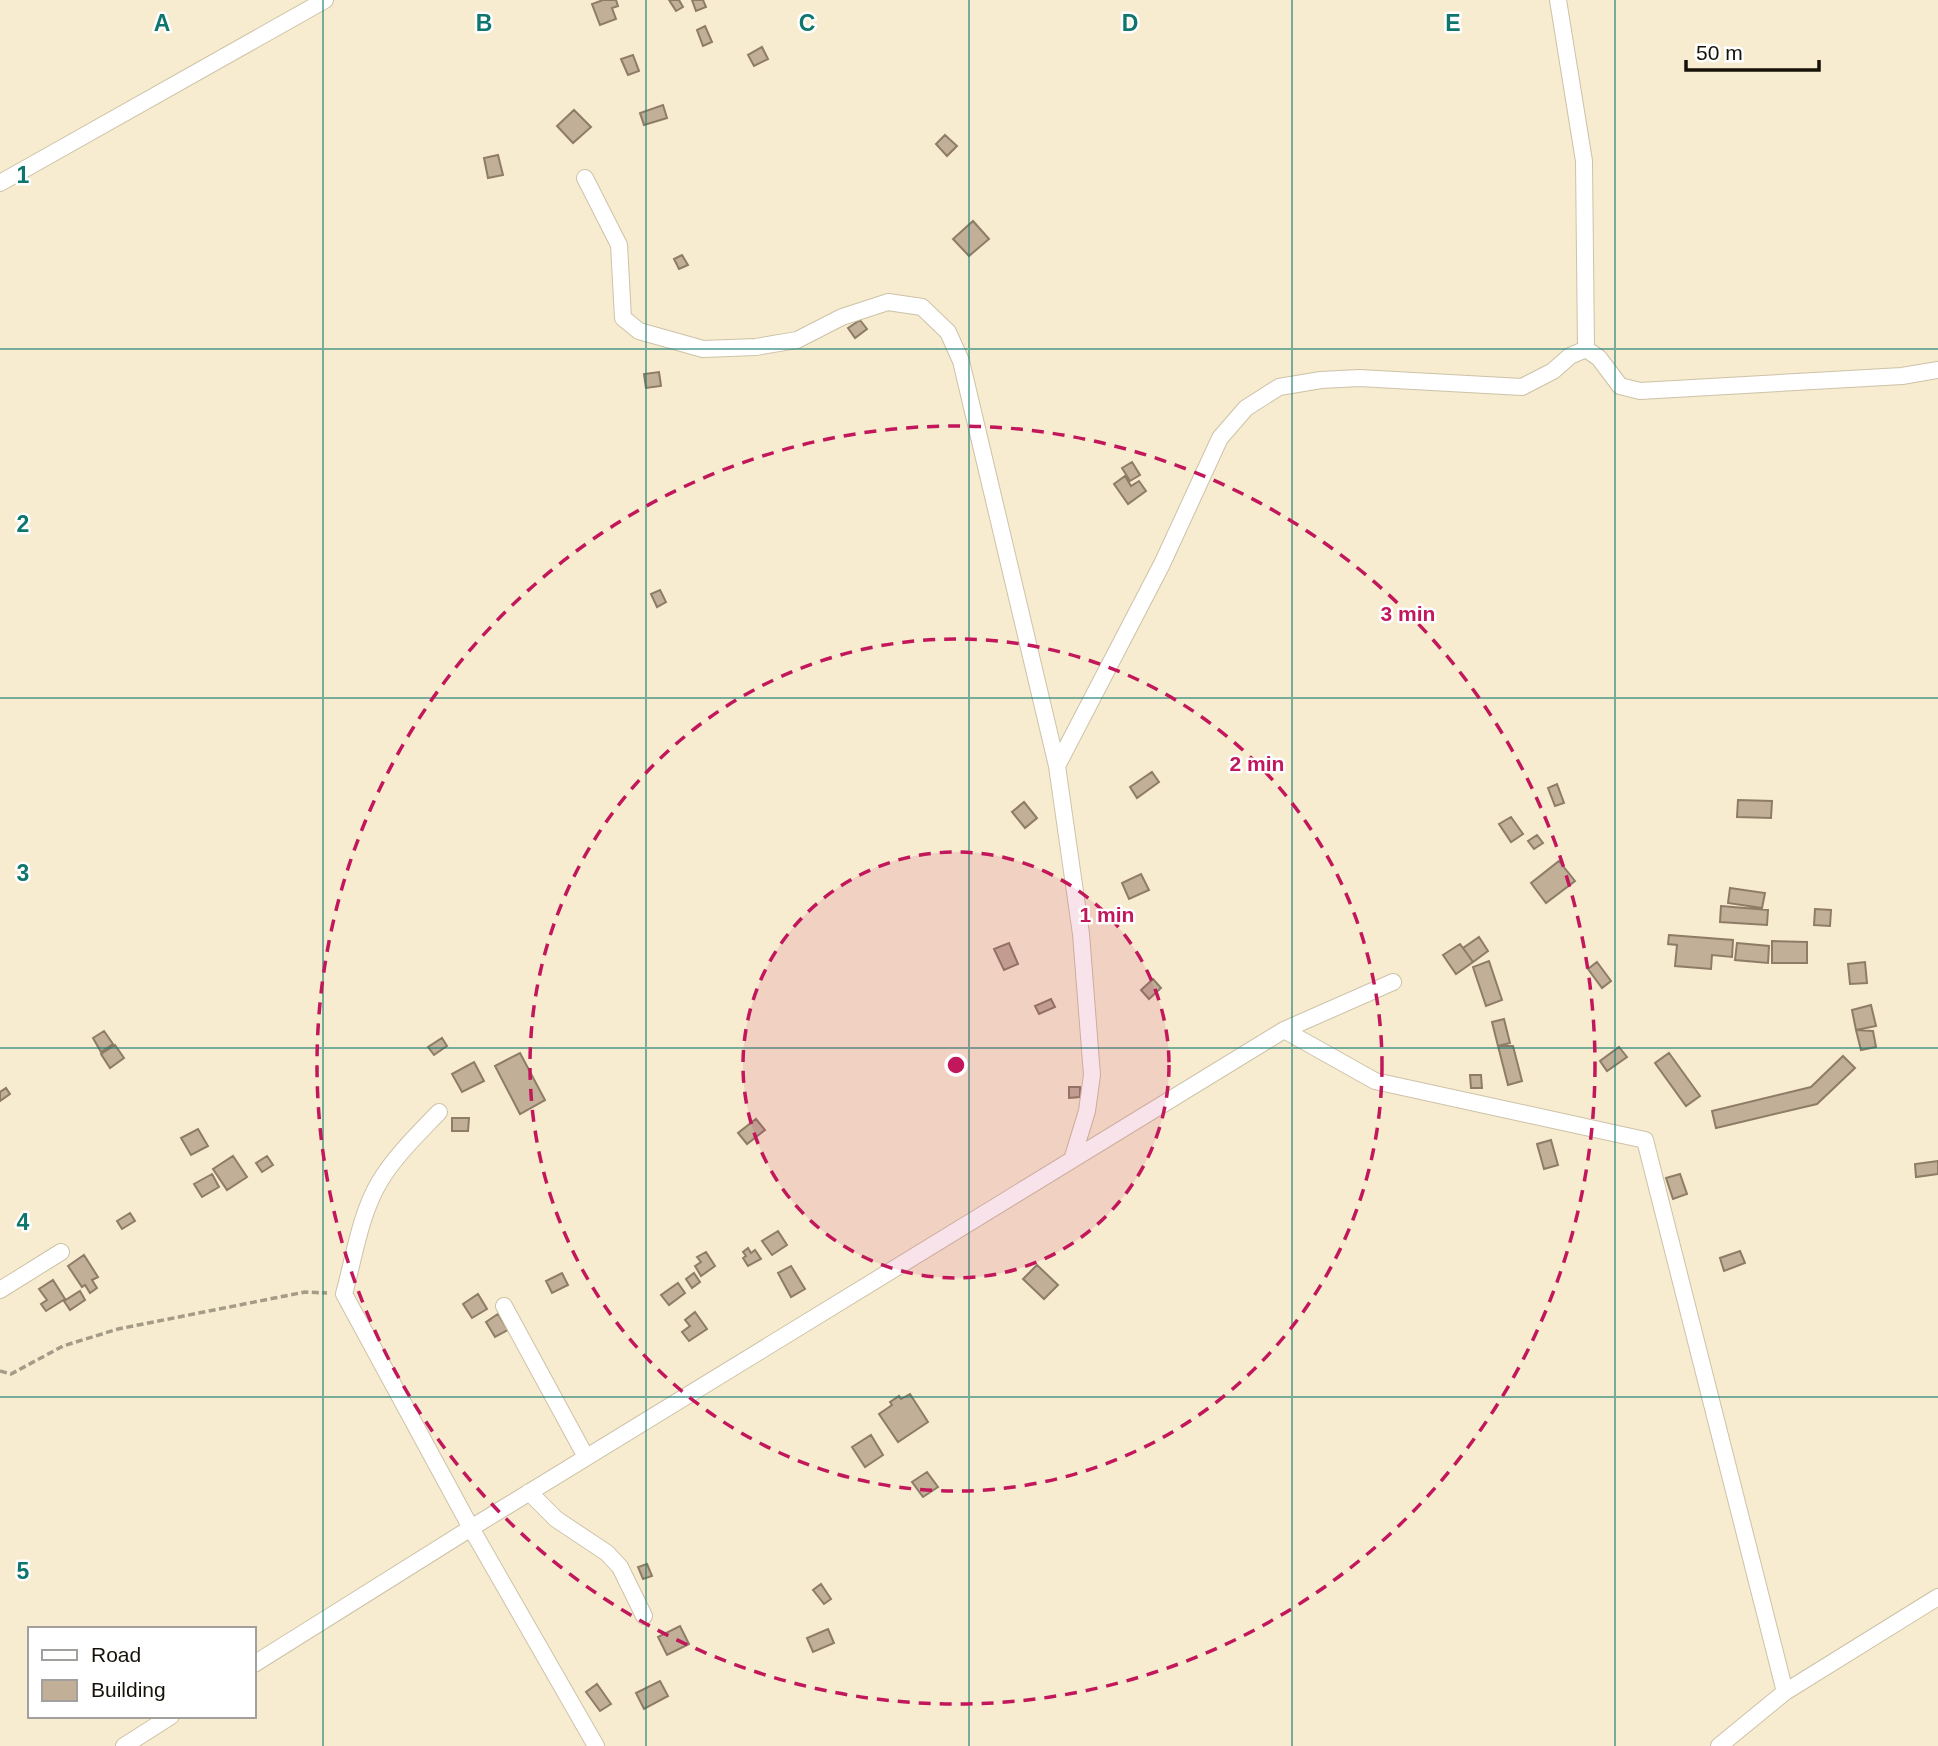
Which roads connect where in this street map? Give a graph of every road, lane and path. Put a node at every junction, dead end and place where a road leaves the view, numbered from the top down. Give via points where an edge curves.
1 (325, 0) edge
2 (1559, 0) edge
3 (585, 178) dead end
4 (0, 183) edge
5 (1586, 349) junction
6 (1938, 370) edge
7 (1057, 766) junction
8 (1392, 982) dead end
9 (1284, 1030) junction
10 (439, 1112) dead end
11 (1072, 1160) junction
12 (61, 1252) dead end
13 (0, 1290) edge
14 (344, 1294) junction
15 (504, 1306) dead end
16 (0, 1371) edge
17 (586, 1457) junction
18 (529, 1492) junction
19 (471, 1528) junction
20 (1938, 1597) edge
21 (644, 1616) dead end
22 (256, 1663) edge
23 (1785, 1692) junction
24 (168, 1718) edge
25 (124, 1746) edge
26 (596, 1746) edge
27 (1718, 1746) edge

1 - 4 street
2 - 5 street via 1584,161
3 - 7 street via 619,245 624,318 639,331 703,348 756,347 797,340 842,317 888,302 922,307 948,332 961,361
5 - 6 street via 1620,386 1640,391
5 - 7 street via 1522,387 1321,380 1279,387 1247,408 1220,438 1162,564
7 - 11 street via 1082,934 1092,1075
8 - 9 street
9 - 11 street
9 - 23 street via 1375,1081 1645,1140
10 - 14 street via 400,1153 379,1184
11 - 17 street
12 - 13 street
14 - 16 path via 305,1292 130,1326 63,1346 11,1374
14 - 19 street
15 - 17 street
17 - 18 street
18 - 19 street
18 - 21 street via 562,1524 607,1553 620,1567
19 - 22 street
19 - 26 street
20 - 23 street
23 - 27 street
24 - 25 street

